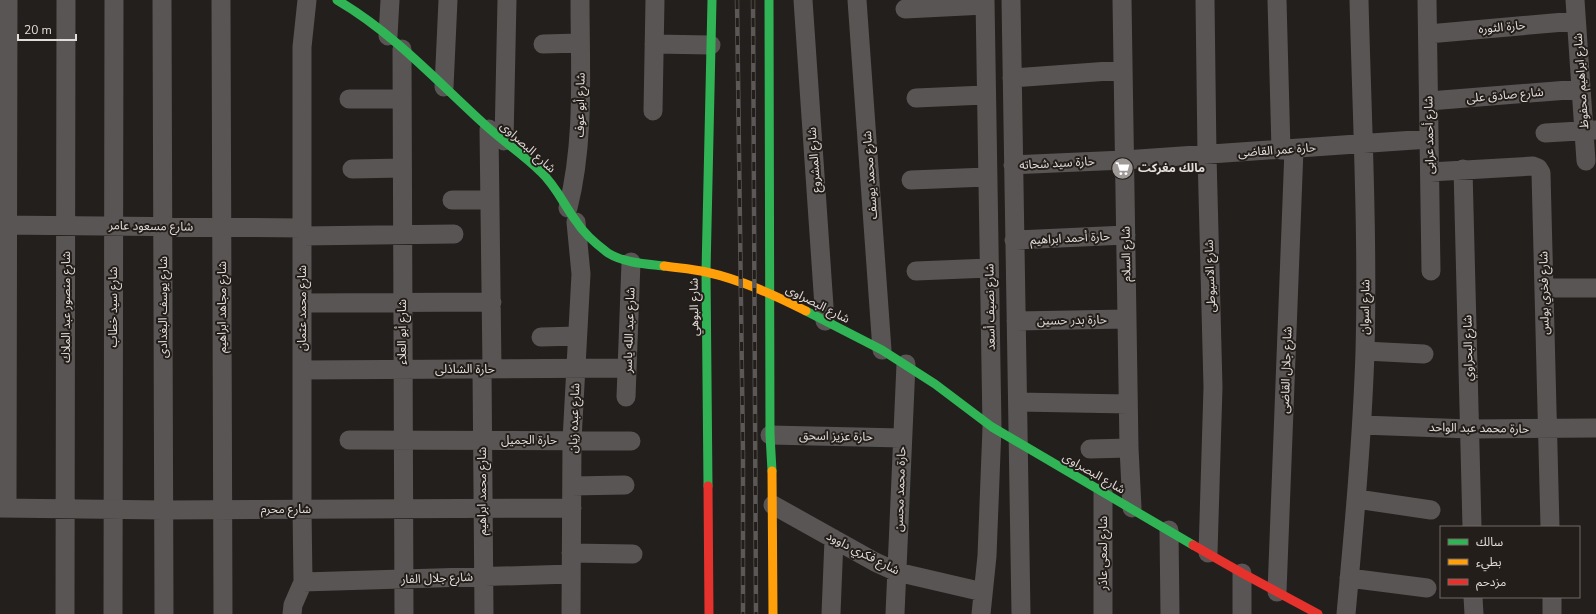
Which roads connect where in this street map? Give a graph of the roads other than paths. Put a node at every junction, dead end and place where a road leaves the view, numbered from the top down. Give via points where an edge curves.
1 (8, 0) edge
2 (66, 0) edge
3 (114, 0) edge
4 (162, 0) edge
5 (221, 0) edge
6 (307, 0) edge
7 (337, 0) edge
8 (390, 0) edge
9 (448, 0) edge
10 (508, 0) edge
11 (580, 0) edge
12 (655, 0) edge
13 (712, 0) edge
14 (769, 0) edge
15 (803, 0) edge
16 (857, 0) edge
17 (1011, 0) edge
18 (1122, 0) edge
19 (1205, 0) edge
20 (1277, 0) edge
21 (1359, 0) edge
22 (1428, 0) edge
23 (1575, 0) edge
24 (985, 2) edge
25 (905, 9) dead end
26 (1576, 20) junction
27 (1428, 34) junction
28 (388, 36) junction
29 (580, 43) junction
30 (543, 44) dead end
31 (654, 44) junction
32 (711, 45) junction
33 (402, 49) junction
34 (1588, 62) edge
35 (1123, 70) junction
36 (1012, 78) junction
37 (444, 87) junction
38 (1581, 89) junction
39 (986, 95) junction
40 (916, 98) dead end
41 (349, 99) dead end
42 (401, 99) junction
43 (1429, 101) junction
44 (653, 110) dead end
45 (489, 128) junction
46 (1590, 131) edge
47 (1545, 133) dead end
48 (1429, 139) junction
49 (504, 141) junction
50 (1362, 144) junction
51 (1288, 149) junction
52 (1207, 154) junction
53 (1124, 160) junction
54 (1586, 161) dead end
55 (1013, 165) junction
56 (402, 168) junction
57 (352, 169) dead end
58 (1463, 169) junction
59 (1430, 172) junction
60 (987, 177) junction
61 (911, 180) dead end
62 (452, 200) dead end
63 (490, 200) junction
64 (572, 215) junction
65 (4, 225) edge
66 (66, 226) junction
67 (113, 226) junction
68 (163, 226) junction
69 (222, 227) junction
70 (302, 232) junction
71 (402, 234) junction
72 (454, 234) dead end
73 (1126, 235) junction
74 (1014, 240) junction
75 (631, 262) junction
76 (989, 268) junction
77 (916, 270) dead end
78 (1431, 271) dead end
79 (706, 272) junction
80 (1544, 288) junction
81 (1596, 288) edge
82 (770, 293) junction
83 (492, 302) junction
84 (302, 303) junction
85 (402, 303) junction
86 (1127, 319) junction
87 (825, 321) junction
88 (1016, 321) junction
89 (577, 336) junction
90 (540, 337) dead end
91 (882, 350) junction
92 (1365, 351) junction
93 (1424, 354) dead end
94 (906, 364) junction
95 (575, 368) junction
96 (627, 368) junction
97 (402, 369) junction
98 (487, 369) junction
99 (302, 370) junction
100 (626, 397) dead end
101 (1018, 402) junction
102 (1128, 404) junction
103 (1362, 425) junction
104 (992, 427) junction
105 (1547, 428) junction
106 (1596, 428) edge
107 (1470, 429) junction
108 (770, 435) junction
109 (902, 438) junction
110 (349, 440) dead end
111 (402, 440) junction
112 (482, 440) junction
113 (572, 440) junction
114 (631, 441) dead end
115 (1019, 443) junction
116 (1129, 448) junction
117 (1090, 449) dead end
118 (625, 485) dead end
119 (572, 486) junction
120 (1103, 492) junction
121 (1357, 499) junction
122 (772, 505) junction
123 (4, 508) edge
124 (482, 508) junction
125 (572, 508) junction
126 (1132, 508) junction
127 (65, 509) junction
128 (113, 509) junction
129 (302, 509) junction
130 (403, 509) junction
131 (164, 510) junction
132 (222, 510) junction
133 (1432, 510) dead end
134 (1472, 526) edge
135 (1550, 526) edge
136 (1169, 530) junction
137 (834, 539) junction
138 (1208, 552) junction
139 (572, 553) junction
140 (633, 554) dead end
141 (897, 572) junction
142 (1242, 573) junction
143 (571, 574) junction
144 (483, 577) junction
145 (1349, 578) junction
146 (403, 579) junction
147 (303, 582) junction
148 (1427, 588) dead end
149 (983, 592) junction
150 (1277, 592) junction
151 (1474, 598) edge
152 (1552, 598) edge
153 (65, 614) edge
154 (113, 614) edge
155 (164, 614) edge
156 (223, 614) edge
157 (292, 614) edge
158 (404, 614) edge
159 (484, 614) edge
160 (572, 614) edge
161 (710, 614) edge
162 (773, 614) edge
163 (831, 614) edge
164 (895, 614) edge
165 (981, 614) edge
166 (1021, 614) edge
167 (1103, 614) edge
168 (1170, 614) edge
169 (1242, 614) edge
170 (1317, 614) edge
171 (1346, 614) edge
172 (1474, 614) edge
173 (1552, 614) edge

1 - 65 street
2 - 66 street, شارع منصور عبد الملاك
3 - 67 street, شارع سيد خطاب
4 - 68 street, شارع يوسف البغدادى
5 - 69 street, شارع مجاهد ابراهيم
6 - 70 street, شارع محمد عثمان via 302,47
7 - 28 street, شارع البصراوى via 359,13
8 - 28 street
9 - 37 street
10 - 49 street
11 - 29 street, شارع أبو عوف
12 - 31 street
13 - 32 street, شارع البوهي
14 - 82 street
15 - 87 street, شارع المشروع
16 - 91 street, شارع محمد يوسف
17 - 36 street
18 - 35 street, شارع السلام
19 - 52 street, شارع الاسيوطى
20 - 51 street, شارع جلال القاضى
21 - 50 street, شارع اسوان
22 - 27 street, شارع أحمد عرابى
23 - 26 street, شارع ابراهيم محفوظ
24 - 25 street
24 - 39 street, شارع نصيف أسعد
26 - 27 street, حارة الثوره
26 - 34 street, شارع ابراهيم محفوظ
27 - 43 street, شارع أحمد عرابى
28 - 33 street, شارع البصراوى
29 - 30 street
29 - 64 street, شارع أبو عوف via 580,135
31 - 32 street
31 - 44 street
32 - 79 street, شارع البوهي
33 - 37 street, شارع البصراوى
33 - 42 street, شارع أبو العلاء
34 - 38 street, شارع ابراهيم محفوظ
35 - 36 street
35 - 53 street, شارع السلام
36 - 55 street
37 - 45 street, شارع البصراوى
38 - 43 street, شارع صادق على
38 - 46 street, شارع ابراهيم محفوظ
39 - 40 street
39 - 60 street, شارع نصيف أسعد
41 - 42 street
42 - 56 street, شارع أبو العلاء
43 - 48 street, شارع أحمد عرابى
45 - 49 street, شارع البصراوى
45 - 63 street, شارع محمد ابراهيم
46 - 47 street
46 - 54 street, شارع ابراهيم محفوظ
48 - 50 street, حارة عمر القاضى
48 - 59 street, شارع أحمد عرابى
49 - 64 street, شارع البصراوى via 540,172 557,191
50 - 51 street, حارة عمر القاضى
50 - 92 street, شارع اسوان via 1366,248
51 - 52 street, حارة عمر القاضى
51 - 150 street, شارع جلال القاضى
52 - 53 street, حارة عمر القاضى
52 - 138 street, شارع الاسيوطى via 1213,381
53 - 55 street, حارة سيد شحاته
53 - 73 street, شارع السلام
55 - 74 street
56 - 57 street
56 - 71 street, شارع أبو العلاء
58 - 59 street, شارع فخري بولس
58 - 80 street, شارع فخري بولس via 1533,166 1538,168 1541,173
58 - 107 street, شارع البحراوي
59 - 78 street, شارع أحمد عرابى
60 - 61 street
60 - 76 street, شارع نصيف أسعد
62 - 63 street
63 - 83 street, شارع محمد ابراهيم
64 - 75 street, شارع البصراوى via 590,239 610,254
64 - 89 street, شارع عبده زيان via 581,274
65 - 66 street, شارع مسعود عامر
65 - 123 street
66 - 67 street, شارع مسعود عامر
66 - 127 street, شارع منصور عبد الملاك
67 - 68 street, شارع مسعود عامر
67 - 128 street, شارع سيد خطاب
68 - 69 street, شارع مسعود عامر
68 - 131 street, شارع يوسف البغدادى
69 - 70 street, شارع مسعود عامر
69 - 132 street, شارع مجاهد ابراهيم
70 - 71 street, شارع مسعود عامر
70 - 84 street, شارع محمد عثمان
71 - 72 street, شارع مسعود عامر
71 - 85 street, شارع أبو العلاء
73 - 74 street, حارة أحمد ابراهيم
73 - 86 street, شارع السلام
74 - 88 street
75 - 79 street, شارع البصراوى
75 - 96 street, شارع عبد الله ياسر
76 - 77 street
76 - 104 street, شارع نصيف أسعد
79 - 82 street, شارع البصراوى
79 - 161 street, شارع البوهي
80 - 81 street
80 - 105 street, شارع فخري بولس
82 - 87 street, شارع البصراوى
82 - 108 street
83 - 85 street
83 - 98 street, شارع محمد ابراهيم
84 - 85 street
84 - 99 street, شارع محمد عثمان
85 - 97 street, شارع أبو العلاء
86 - 88 street, حارة بدر حسين
86 - 102 street, شارع السلام
87 - 91 street, شارع البصراوى
88 - 101 street
89 - 90 street
89 - 95 street, شارع عبده زيان
91 - 94 street, شارع البصراوى
92 - 93 street
92 - 103 street, شارع اسوان
94 - 104 street, شارع البصراوى
94 - 109 street, حارة محمد محسن
95 - 96 street, حارة الشاذلى
95 - 98 street, حارة الشاذلى
95 - 113 street, شارع عبده زيان
96 - 100 street, شارع عبد الله ياسر
97 - 98 street, حارة الشاذلى
97 - 99 street, حارة الشاذلى
97 - 111 street, شارع أبو العلاء
98 - 112 street, شارع محمد ابراهيم
99 - 129 street, شارع محمد عثمان
101 - 102 street
101 - 115 street
102 - 116 street, شارع السلام
103 - 107 street, حارة محمد عبد الواحد
103 - 121 street, شارع اسوان
104 - 115 street, شارع البصراوى
104 - 149 street, شارع نصيف أسعد
105 - 106 street, حارة محمد عبد الواحد
105 - 107 street, حارة محمد عبد الواحد
105 - 135 street, شارع فخري بولس
107 - 134 street, شارع البحراوي
108 - 109 street, حارة عزيز اسحق
108 - 122 street
109 - 141 street, حارة محمد محسن
110 - 111 street, حارة الجميل
111 - 112 street, حارة الجميل
111 - 130 street, شارع أبو العلاء
112 - 113 street, حارة الجميل
112 - 124 street, شارع محمد ابراهيم
113 - 114 street, حارة الجميل
113 - 119 street, شارع عبده زيان
115 - 120 street, شارع البصراوى
115 - 166 street
116 - 117 street
116 - 126 street, شارع السلام
118 - 119 street
119 - 125 street, شارع عبده زيان
120 - 126 street, شارع البصراوى
120 - 167 street, شارع لمعى عاذر
121 - 133 street
121 - 145 street, شارع اسوان
122 - 137 street, شارع فكري داوود
122 - 162 street
123 - 127 street, شارع محرم
124 - 125 street, شارع محرم
124 - 130 street, شارع محرم
124 - 144 street, شارع محمد ابراهيم
125 - 139 street, شارع عبده زيان
126 - 136 street, شارع البصراوى
127 - 128 street, شارع محرم
127 - 153 street, شارع منصور عبد الملاك
128 - 131 street, شارع محرم
128 - 154 street, شارع سيد خطاب
129 - 130 street, شارع محرم
129 - 132 street, شارع محرم
129 - 147 street, شارع محمد عثمان
130 - 146 street, شارع أبو العلاء
131 - 132 street, شارع محرم
131 - 155 street, شارع يوسف البغدادى
132 - 156 street, شارع مجاهد ابراهيم
136 - 138 street, شارع البصراوى
136 - 168 street
137 - 141 street, شارع فكري داوود
137 - 163 street
138 - 142 street, شارع البصراوى
139 - 140 street
139 - 143 street, شارع عبده زيان
141 - 149 street, شارع فكري داوود
141 - 164 street, حارة محمد محسن
142 - 150 street, شارع البصراوى
142 - 169 street
143 - 144 street, شارع جلال الفار
143 - 160 street, شارع عبده زيان
144 - 146 street, شارع جلال الفار
144 - 159 street, شارع محمد ابراهيم
145 - 148 street
145 - 171 street, شارع اسوان
146 - 147 street, شارع جلال الفار
146 - 158 street, شارع أبو العلاء
147 - 157 street, شارع محمد عثمان
149 - 165 street, شارع نصيف أسعد
150 - 170 street, شارع البصراوى
151 - 172 street
152 - 173 street

